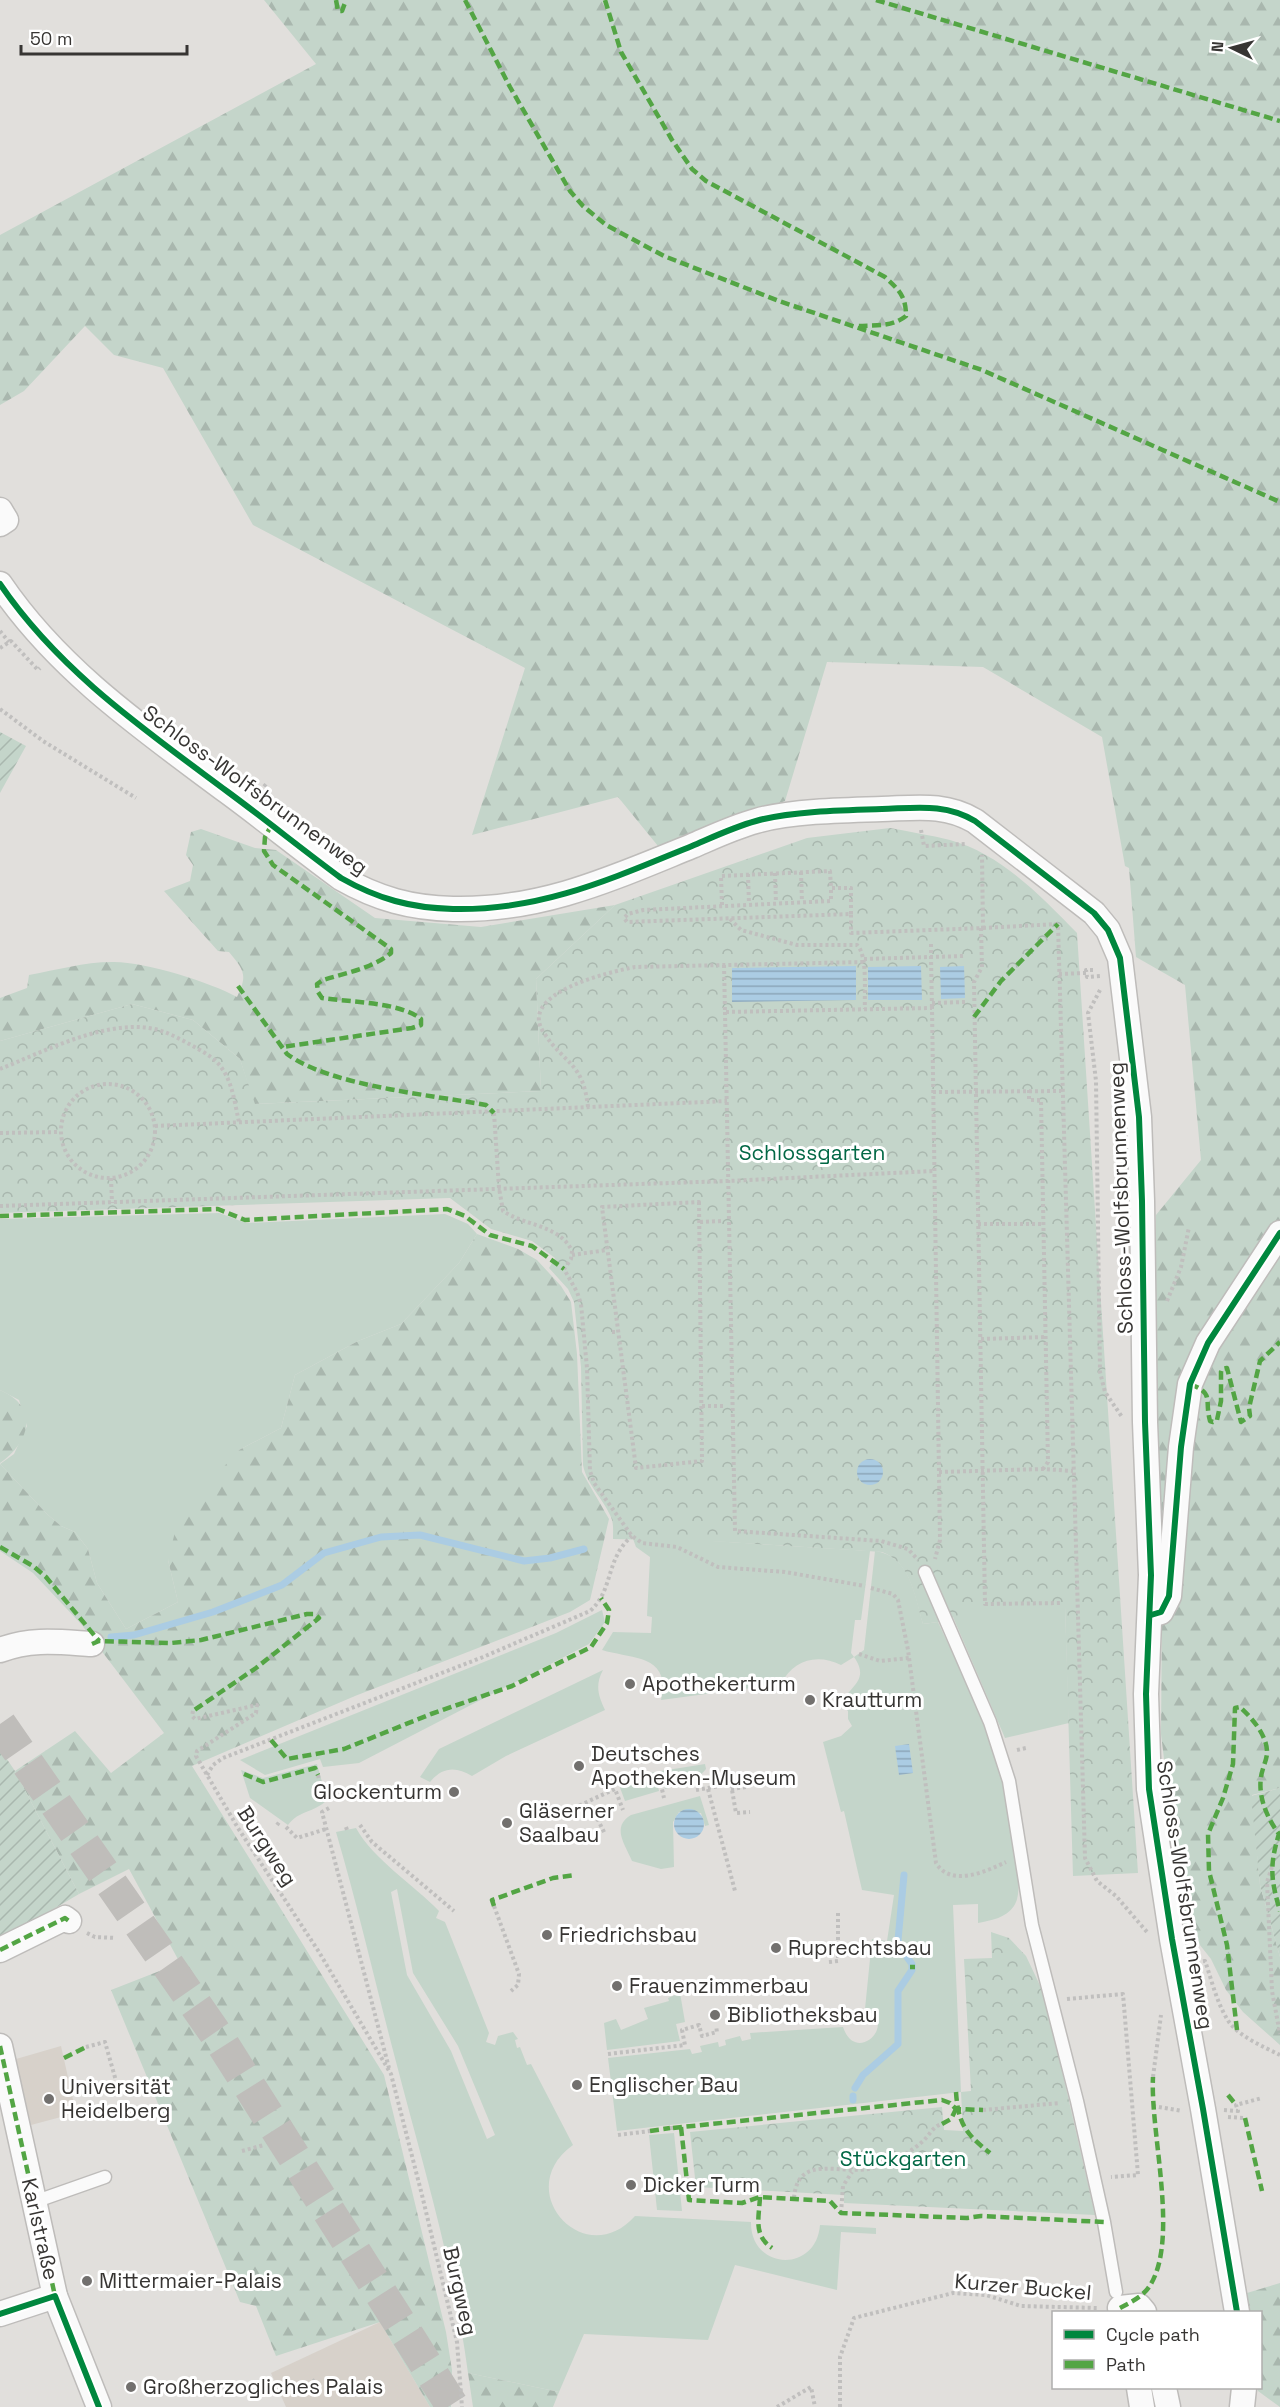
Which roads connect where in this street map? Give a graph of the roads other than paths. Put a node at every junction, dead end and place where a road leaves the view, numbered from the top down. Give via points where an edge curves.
1 (0, 510) edge
2 (0, 524) edge
3 (0, 584) edge
4 (1280, 1233) edge
5 (925, 1572) road end
6 (1151, 1615) junction
7 (89, 1647) dead end
8 (0, 1650) edge
9 (69, 1921) dead end
10 (0, 1950) edge
11 (0, 2046) edge
12 (105, 2177) dead end
13 (34, 2202) junction
14 (56, 2296) junction
15 (1115, 2305) edge
16 (1143, 2311) edge
17 (1237, 2311) edge
18 (0, 2314) edge
19 (1139, 2389) edge
20 (1164, 2389) edge
21 (1244, 2389) edge
22 (99, 2407) edge
23 (1142, 2407) edge
24 (1168, 2407) edge
25 (1242, 2407) edge

1 - 2 street via 6,520
3 - 6 street, Schloss-Wolfsbrunnenweg via 56,653 114,707 332,871 362,890 394,902 468,909 543,901 774,817 934,808 956,811 975,821 1094,913 1108,930 1120,958 1140,1134
4 - 6 street via 1196,1366 1184,1417 1169,1596 1161,1612
5 - 15 lane via 1004,1761 1032,1925 1104,2222
6 - 17 street, Schloss-Wolfsbrunnenweg via 1146,1694 1151,1808
7 - 8 street via 37,1640
9 - 10 street via 65,1918
11 - 13 street, Karlstraße
12 - 13 lane
13 - 14 street, Karlstraße
14 - 18 street
14 - 22 street, Karlstraße
15 - 16 street via 1139,2306
19 - 23 street
20 - 24 street
21 - 25 street

